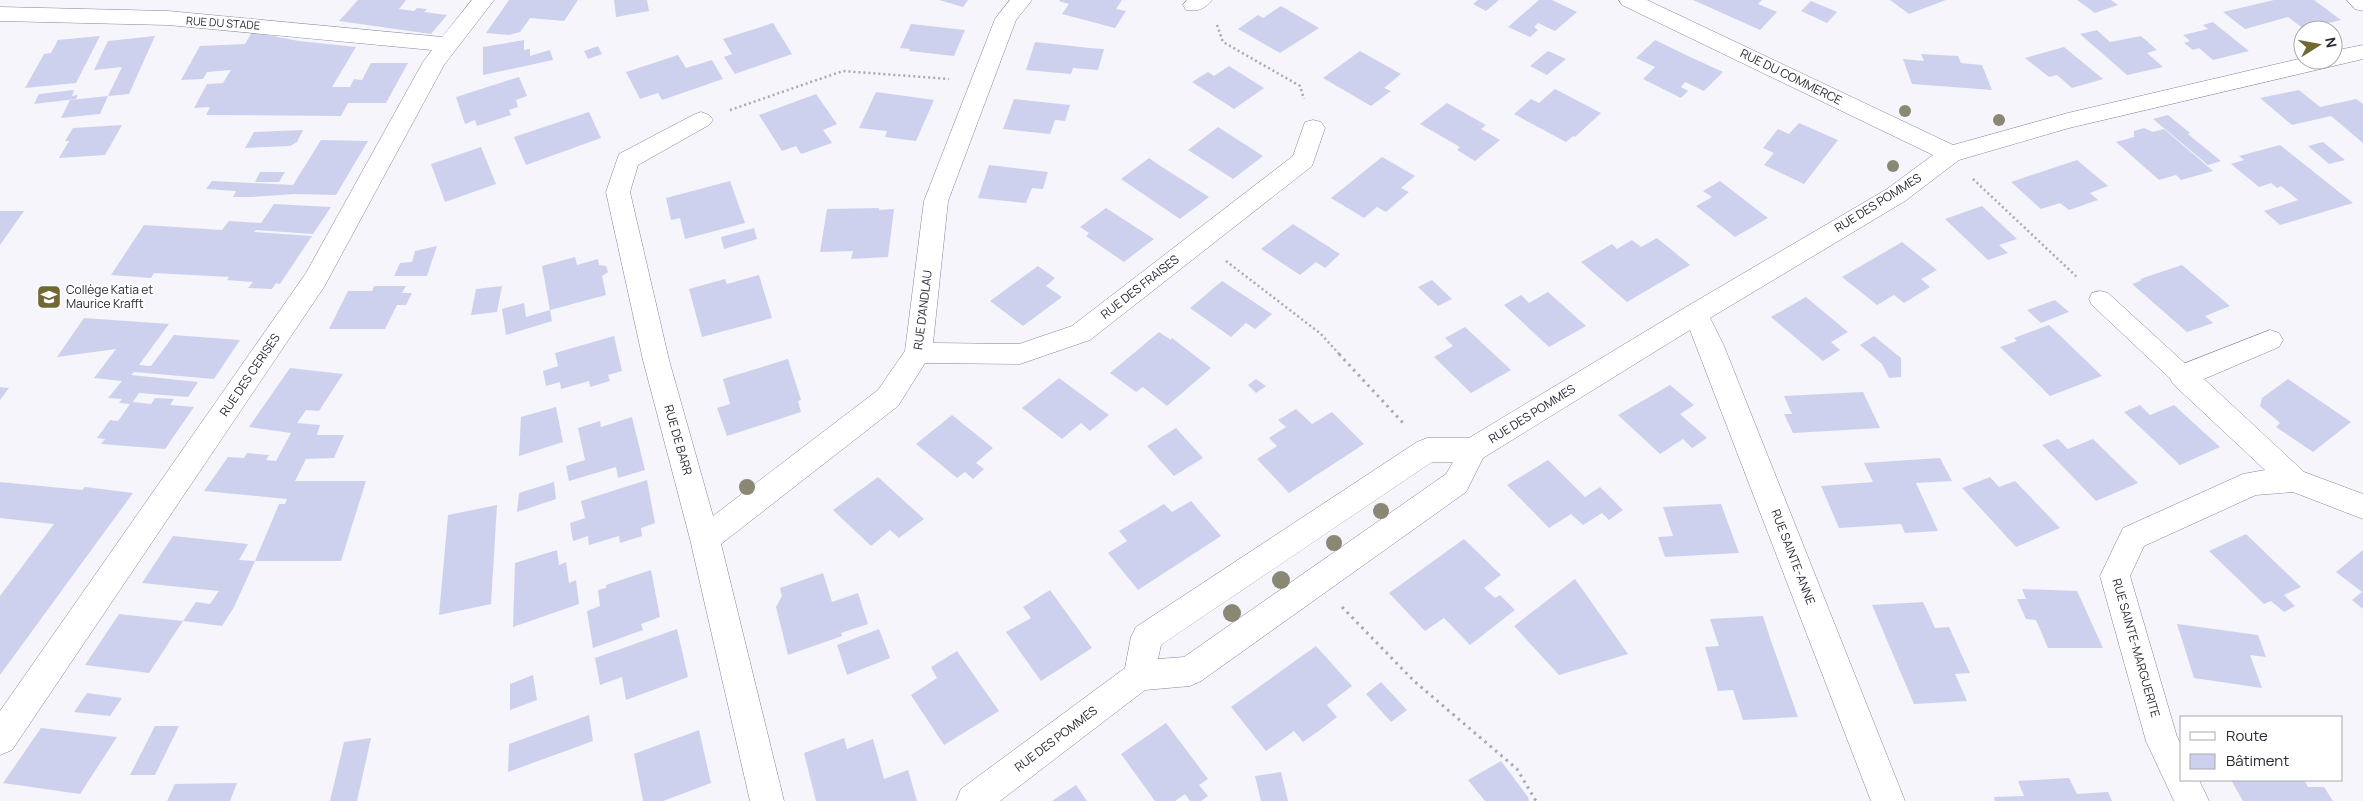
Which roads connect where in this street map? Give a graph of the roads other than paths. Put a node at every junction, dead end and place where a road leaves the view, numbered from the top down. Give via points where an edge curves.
1 (482, 0) edge
2 (1021, 0) edge
3 (1630, 0) edge
4 (2358, 0) edge
5 (2363, 4) edge
6 (0, 14) edge
7 (445, 44) junction
8 (2363, 52) edge
9 (2343, 56) edge
10 (2293, 68) edge
11 (701, 120) road end
12 (1313, 128) road end
13 (1951, 154) junction
14 (2100, 299) dead end
15 (1695, 314) junction
16 (2270, 340) dead end
17 (918, 353) junction
18 (2183, 376) junction
19 (1473, 450) junction
20 (2294, 480) junction
21 (2363, 508) edge
22 (705, 539) junction
23 (1139, 676) junction
24 (0, 739) edge
25 (2180, 777) edge
26 (2182, 781) edge
27 (767, 801) edge
28 (973, 801) edge
29 (1888, 801) edge
30 (2192, 801) edge

1 - 7 street, RUE DES CERISES
2 - 17 street, RUE D'ANDLAU via 1006,19 936,201
3 - 13 street, RUE DU COMMERCE
4 - 5 street
6 - 7 street, RUE DU STADE via 66,13 259,25
7 - 24 street, RUE DES CERISES via 316,280
8 - 9 street
10 - 13 street, RUE DES POMMES via 2068,121
11 - 22 street, RUE DE BARR via 627,160 618,192 656,360
12 - 17 street, RUE DES FRAISES via 1304,160 1081,333 1020,354
13 - 15 street, RUE DES POMMES via 1896,195
14 - 18 lane
15 - 19 street, RUE DES POMMES
15 - 29 street, RUE SAINTE-ANNE via 1711,346
16 - 18 street
17 - 22 street, RUE D'ANDLAU via 888,398
18 - 20 street, RUE SAINTE-MARGUERITE
19 - 23 street via 1456,483 1190,671
19 - 23 street via 1427,450 1147,637
20 - 21 street, RUE SAINTE-MARGUERITE
20 - 25 street, RUE SAINTE-MARGUERITE via 2253,483 2133,537 2115,576 2162,741
22 - 27 street, RUE DE BARR
23 - 28 street, RUE DES POMMES
26 - 30 street, RUE SAINTE-MARGUERITE

